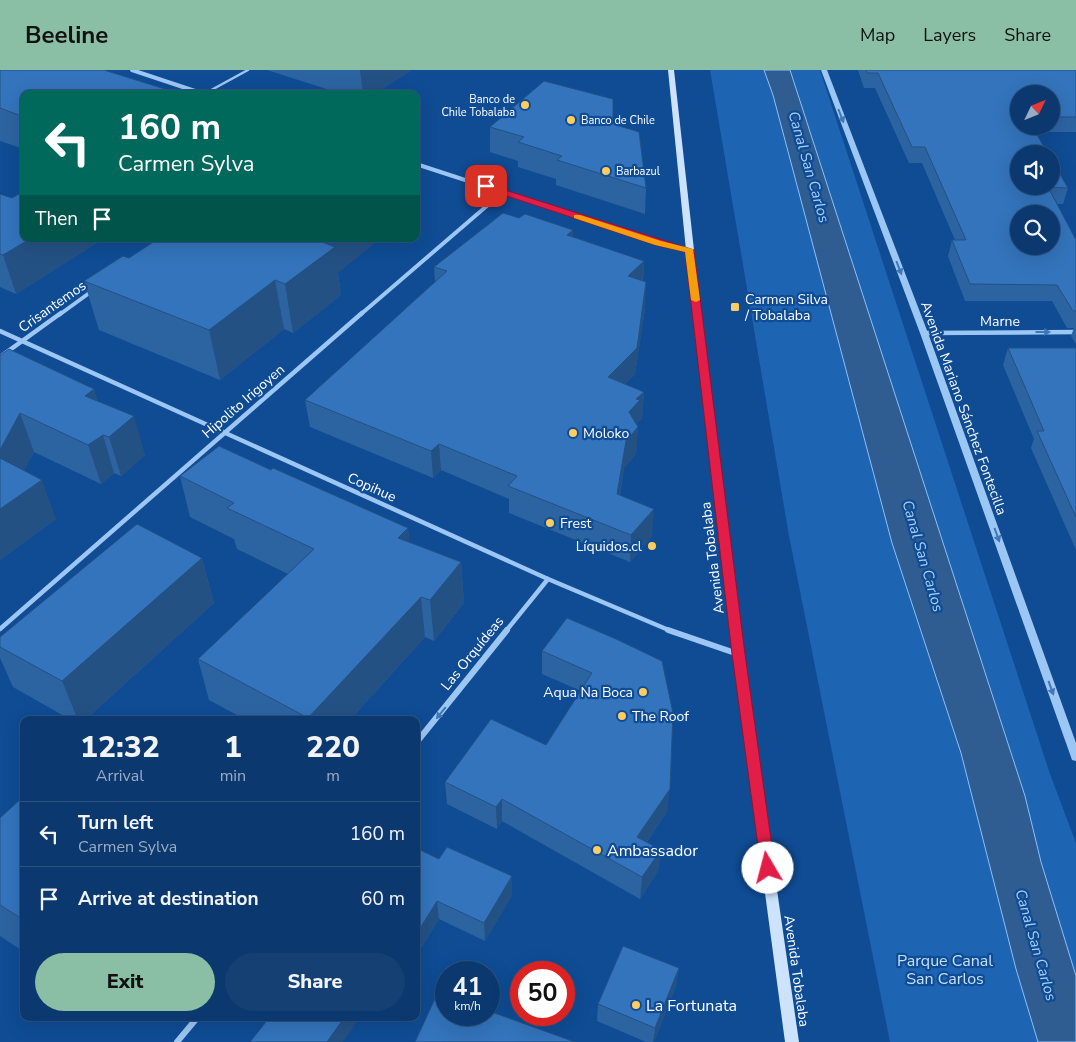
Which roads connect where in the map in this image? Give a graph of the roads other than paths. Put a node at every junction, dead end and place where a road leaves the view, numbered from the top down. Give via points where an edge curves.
1 (132, 70) edge
2 (248, 70) edge
3 (671, 70) edge
4 (824, 70) edge
5 (192, 90) edge
6 (211, 90) edge
7 (420, 165) edge
8 (503, 192) junction
9 (690, 250) junction
10 (96, 289) dead end
11 (0, 331) edge
12 (1076, 332) edge
13 (924, 333) junction
14 (23, 341) junction
15 (0, 357) edge
16 (224, 432) junction
17 (548, 579) junction
18 (0, 629) edge
19 (738, 654) junction
20 (1072, 736) edge
21 (420, 739) edge
22 (1076, 757) edge
23 (195, 1021) edge
24 (178, 1042) edge
25 (792, 1042) edge

1 - 5 street
2 - 6 lane
3 - 9 main road, Avenida Tobalaba
4 -> 13 street, Avenida Mariano Sánchez Fontecilla
7 - 8 street
8 - 9 street via 658,243
8 - 16 street, Hipolito Irigoyen
9 - 19 main road, Avenida Tobalaba
10 - 14 street, Crisantemos
11 - 14 street, Copihue
13 -> 12 street, Marne
13 -> 20 street, Avenida Mariano Sánchez Fontecilla
14 - 15 street, Crisantemos
14 - 16 street, Copihue
16 - 17 street, Copihue
16 - 18 street, Hipolito Irigoyen
17 - 19 street, Copihue via 682,636
17 -> 21 street, Las Orquídeas
19 - 25 main road, Avenida Tobalaba
20 - 22 street, Avenida Mariano Sánchez Fontecilla
23 - 24 street

